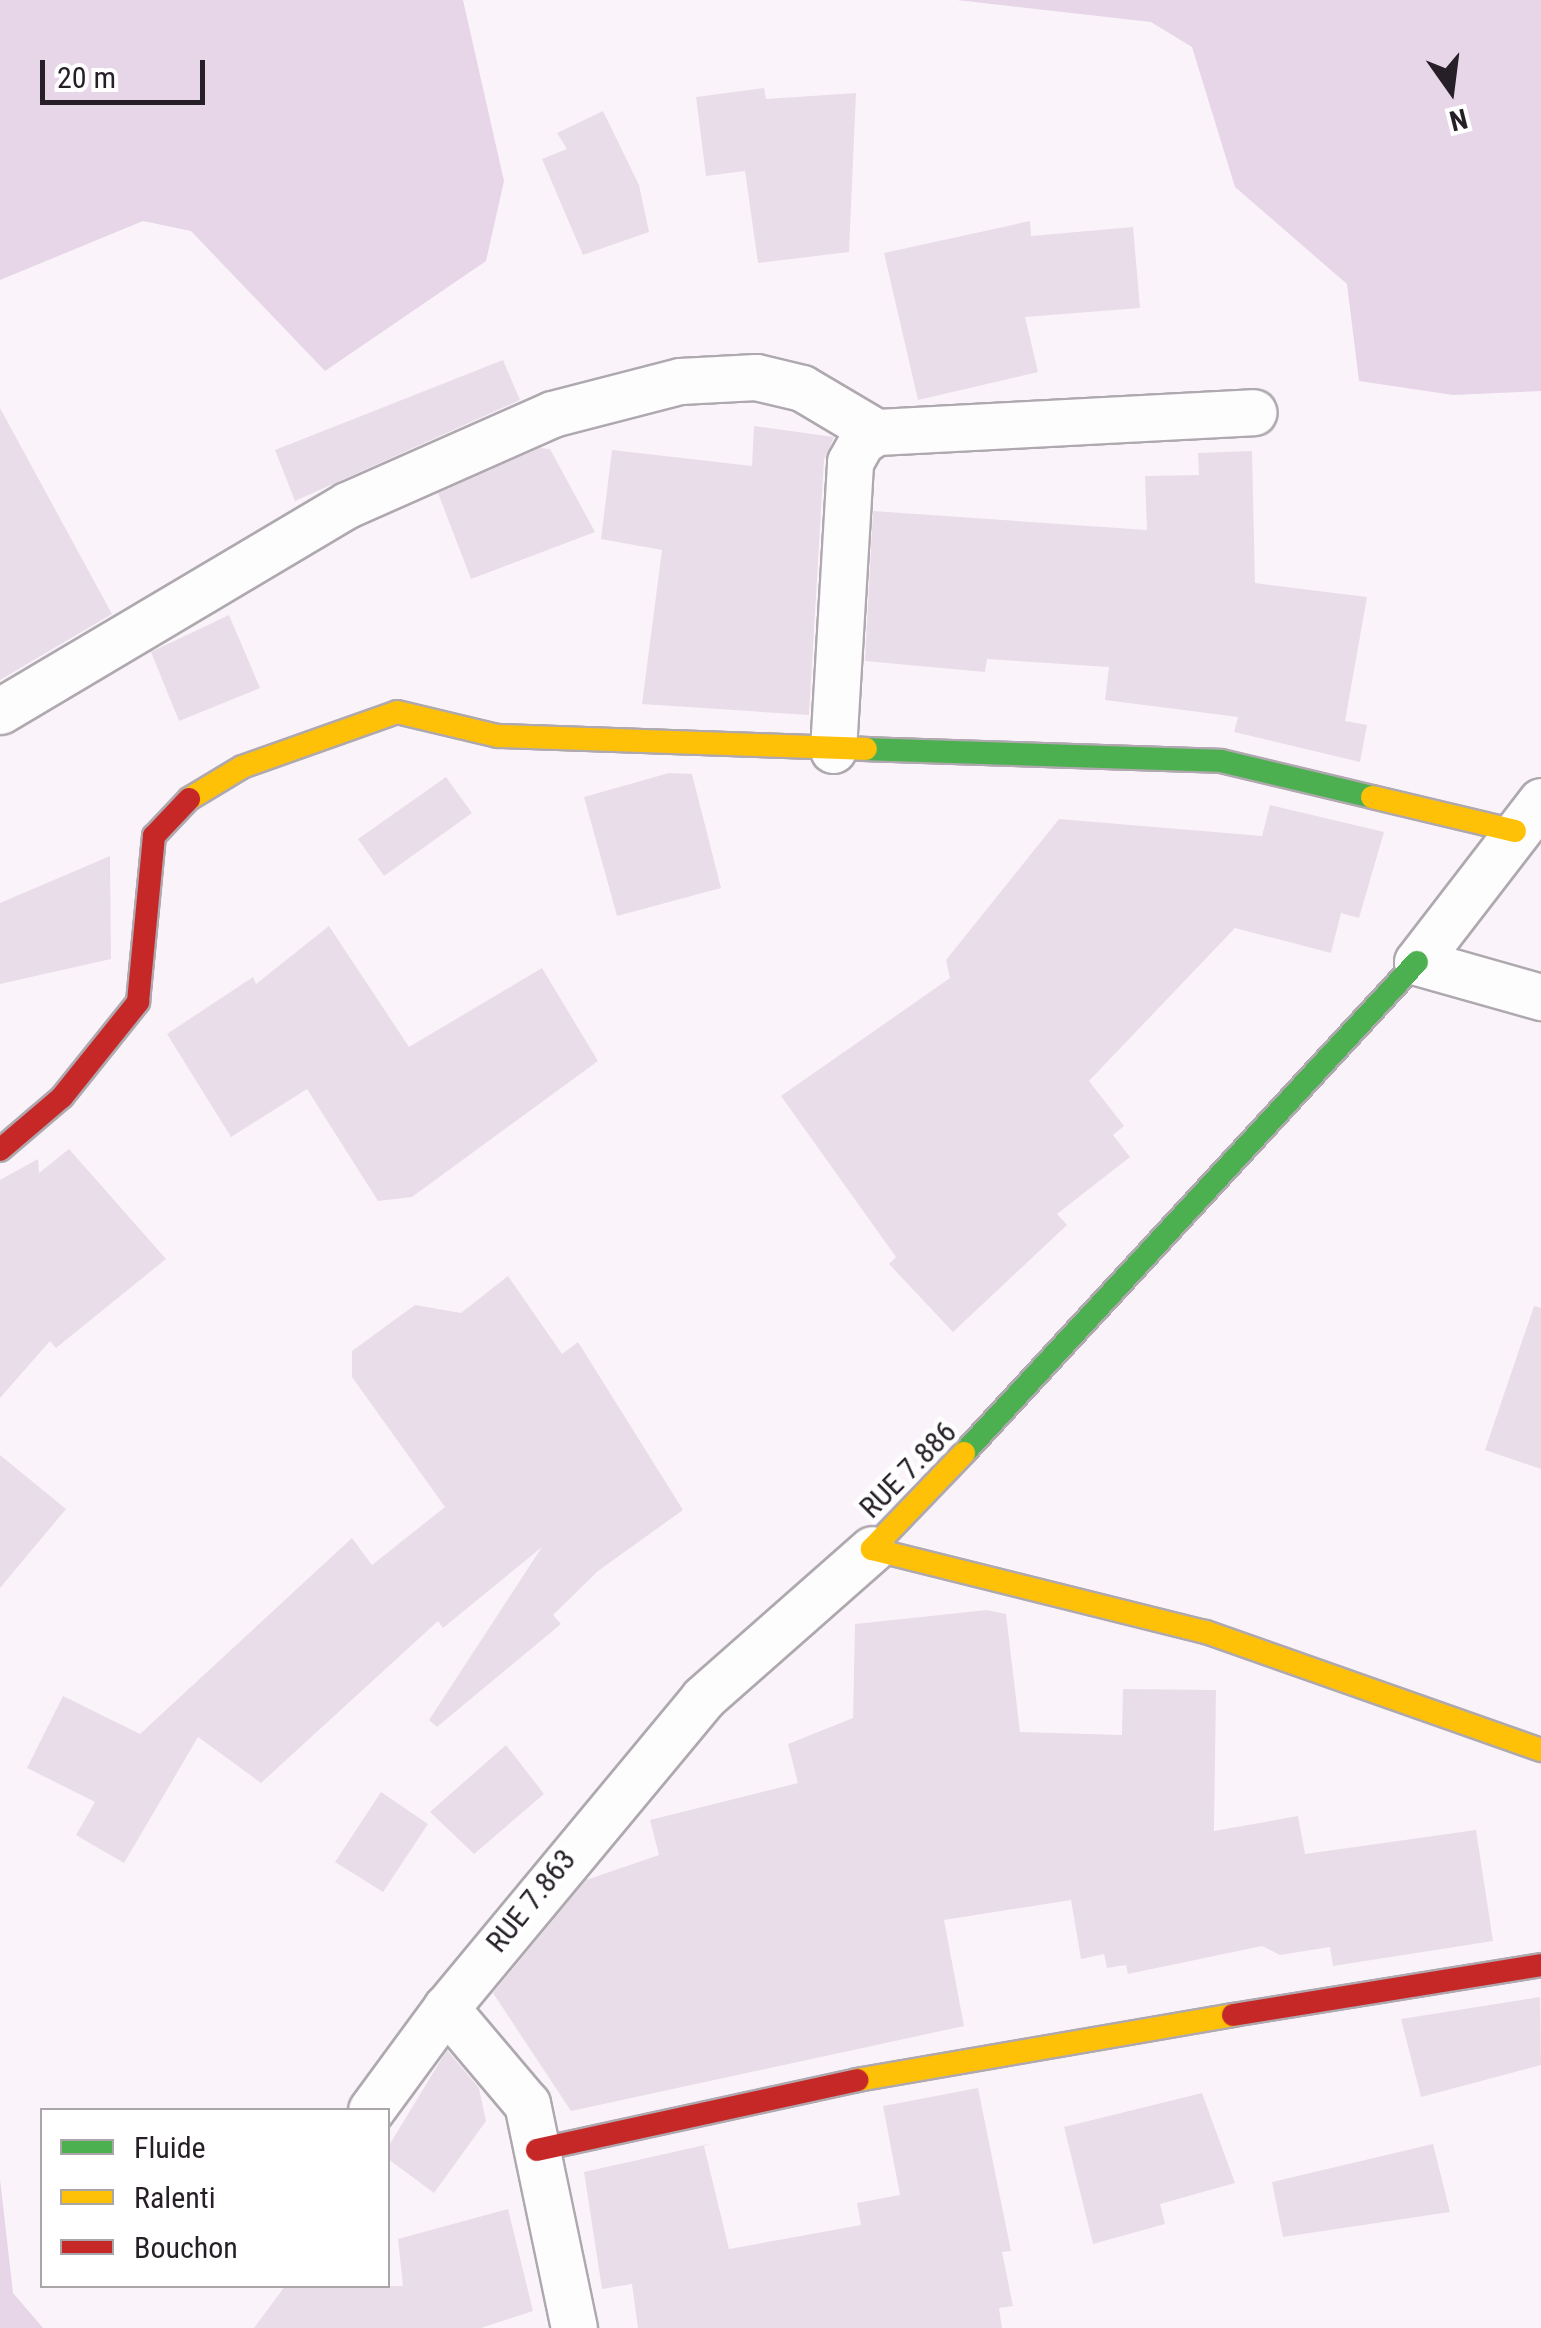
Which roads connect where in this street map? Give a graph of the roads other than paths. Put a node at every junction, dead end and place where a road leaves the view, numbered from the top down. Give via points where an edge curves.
1 (1253, 412) dead end
2 (876, 432) junction
3 (0, 710) edge
4 (833, 750) junction
5 (1528, 816) edge
6 (1418, 962) junction
7 (1541, 997) edge
8 (0, 1150) edge
9 (872, 1549) junction
10 (1541, 1750) edge
11 (1541, 1965) edge
12 (446, 2008) junction
13 (371, 2108) edge
14 (538, 2150) junction
15 (574, 2328) edge

1 - 2 street
2 - 3 street via 802,388 756,377 680,381 552,414 346,504
2 - 4 street via 850,462
4 - 5 street via 1220,760
4 - 8 street via 498,736 397,712 242,766 200,788 154,836 138,1002 62,1097
5 - 6 street
6 - 7 street
6 - 9 street, RUE 7.886 via 1136,1275
9 - 10 street, RUE 7.886 via 1206,1632
9 - 12 street, RUE 7.863 via 702,1698
11 - 14 street via 940,2062
12 - 13 street, RUE 7.863
12 - 14 street via 527,2104
14 - 15 street

